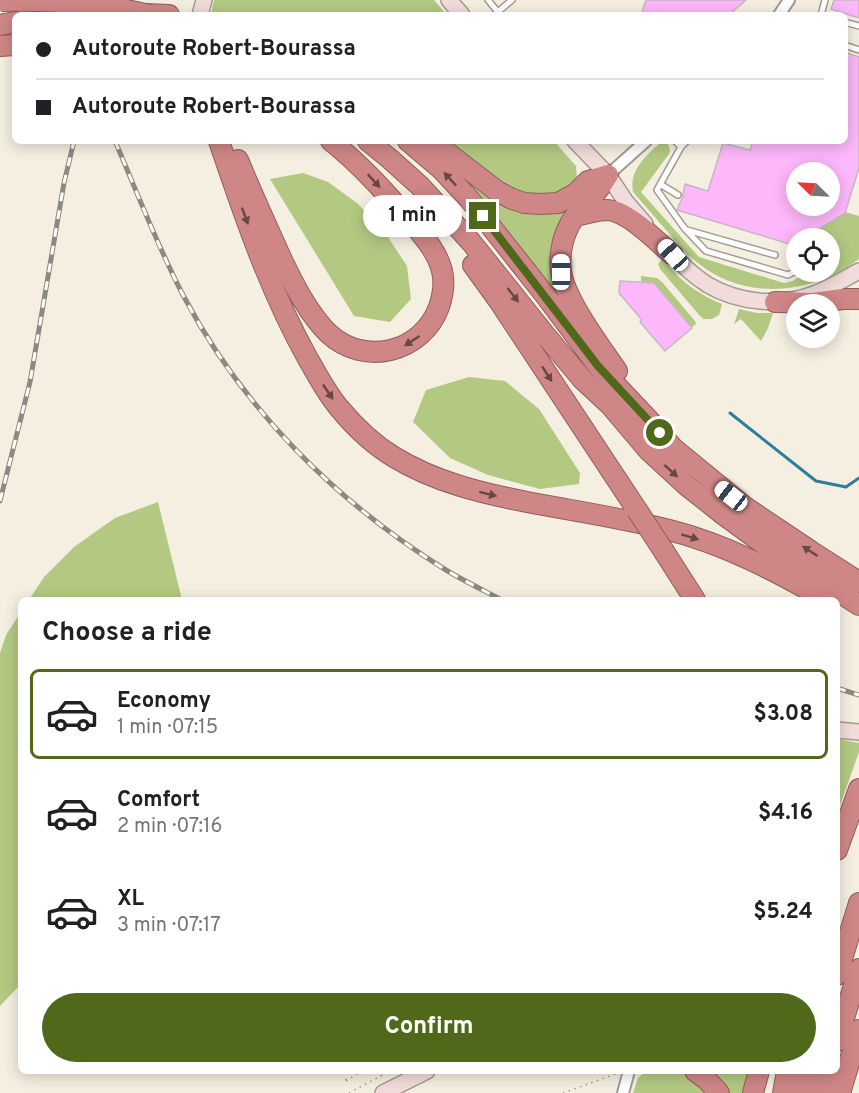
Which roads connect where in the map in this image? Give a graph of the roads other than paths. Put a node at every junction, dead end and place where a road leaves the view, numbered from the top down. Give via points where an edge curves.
1 (448, 0) edge
2 (512, 0) edge
3 (1, 1) edge
4 (137, 12) edge
5 (459, 12) edge
6 (497, 12) edge
7 (220, 144) edge
8 (232, 144) edge
9 (334, 144) edge
10 (372, 144) edge
11 (412, 144) edge
12 (436, 144) edge
13 (578, 144) edge
14 (643, 144) edge
15 (678, 144) edge
16 (684, 144) edge
17 (681, 147) junction
18 (608, 176) junction
19 (660, 184) junction
20 (420, 186) junction
21 (678, 195) dead end
22 (575, 216) junction
23 (685, 229) junction
24 (673, 255) junction
25 (775, 255) dead end
26 (859, 271) edge
27 (786, 274) edge
28 (859, 299) edge
29 (774, 302) junction
30 (648, 418) junction
31 (859, 582) edge
32 (693, 597) edge
33 (822, 597) edge
34 (859, 605) edge
35 (840, 608) edge
36 (859, 618) edge
37 (840, 730) edge
38 (859, 732) edge
39 (859, 789) edge
40 (840, 842) edge
41 (859, 903) edge
42 (840, 965) edge
43 (859, 969) edge
44 (859, 1030) edge
45 (840, 1031) edge
46 (421, 1074) edge
47 (624, 1074) edge
48 (698, 1074) edge
49 (758, 1074) edge
50 (786, 1074) edge
51 (807, 1074) edge
52 (827, 1074) edge
53 (383, 1093) edge
54 (623, 1093) edge
55 (719, 1093) edge
56 (753, 1093) edge
57 (783, 1093) edge
58 (801, 1093) edge
59 (821, 1093) edge
60 (840, 1093) edge

1 - 5 main road
2 - 6 lane
3 - 4 highway, bridge via 62,1
7 -> 33 highway via 265,270 300,345 339,408 392,456 442,480 486,494 670,530 755,562
9 -> 8 highway via 393,201 428,242 440,264 443,287 436,315 418,338 403,347 364,351 344,345 328,333 292,281
10 - 20 highway
30 -> 11 highway via 598,366 470,200
12 - 18 highway via 497,191 524,203 558,202 575,194 588,181
13 - 18 main road
14 - 18 street
15 - 17 lane
16 - 17 lane
17 - 19 lane
18 - 22 highway
18 - 24 main road
19 - 21 lane
19 - 23 lane via 657,190
20 -> 32 highway, bridge via 439,224 485,280
20 -> 34 highway via 471,242 583,380 649,451 724,515
22 - 24 highway via 602,210 620,213
22 - 30 highway via 561,254 561,272 568,293
23 - 25 lane
23 - 27 lane via 706,251
24 - 29 main road via 688,271 716,289
26 - 29 main road via 815,294
28 - 29 highway
31 -> 30 highway via 745,507 673,448
35 - 36 highway
37 - 38 main road
39 - 40 highway
41 - 42 highway
43 - 45 highway
44 - 60 highway
46 - 53 main road
47 - 54 street
48 - 55 highway
49 - 56 highway
50 - 57 highway
51 - 58 highway
52 - 59 highway

